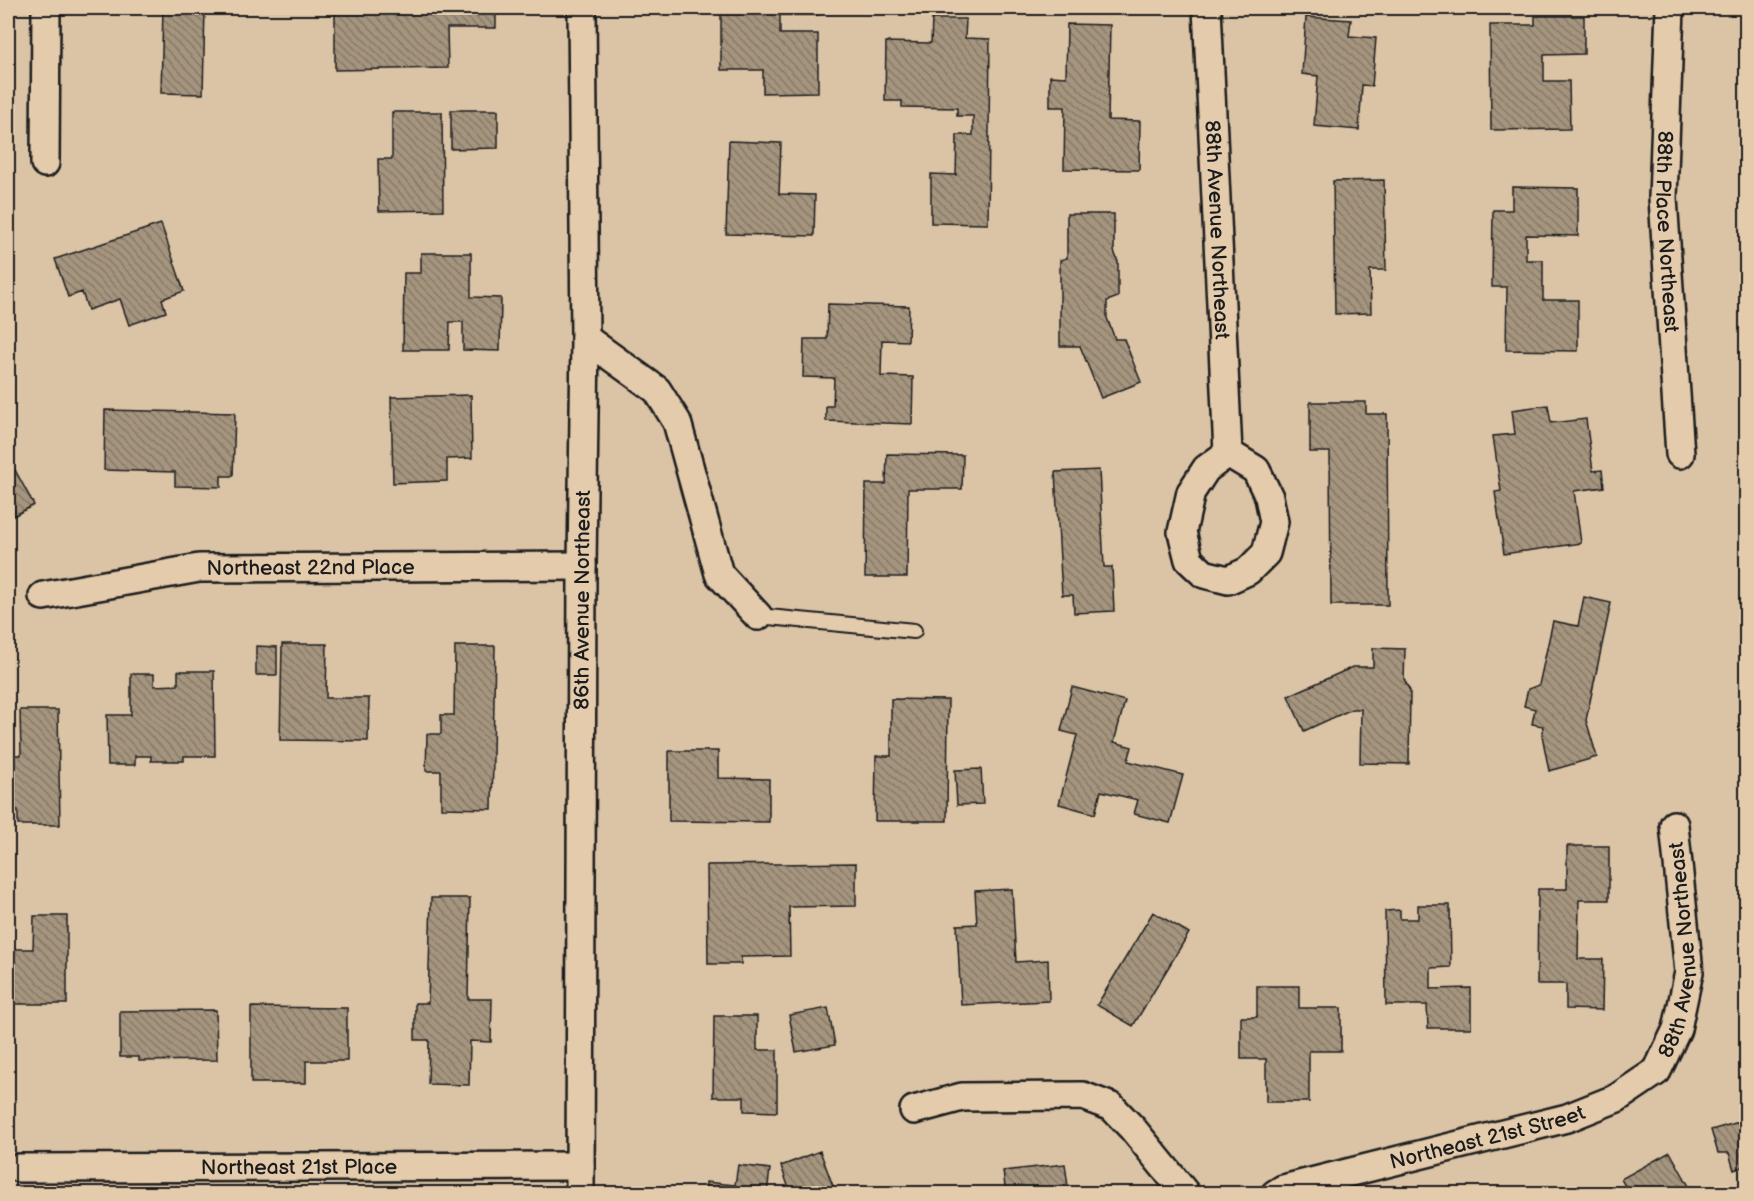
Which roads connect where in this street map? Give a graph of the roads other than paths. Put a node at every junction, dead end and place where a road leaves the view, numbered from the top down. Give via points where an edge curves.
1 (46, 8) edge
2 (582, 8) edge
3 (1207, 8) edge
4 (1670, 8) edge
5 (45, 163) dead end
6 (585, 338) junction
7 (1228, 453) dead end
8 (1680, 454) dead end
9 (582, 566) junction
10 (43, 596) dead end
11 (758, 616) joint
12 (914, 631) dead end
13 (1674, 825) dead end
14 (1657, 1071) joint
15 (914, 1110) dead end
16 (580, 1166) junction
17 (19, 1168) dead end
18 (580, 1194) edge
19 (1186, 1194) edge
20 (1275, 1194) edge

1 - 5 street
2 - 6 street, 86th Avenue Northeast
3 - 7 street, 88th Avenue Northeast
4 - 8 street, 88th Place Northeast via 1663,198
6 - 9 street, 86th Avenue Northeast
6 - 11 street via 657,390 677,422 719,574
9 - 10 street, Northeast 22nd Place via 199,568
9 - 16 street, 86th Avenue Northeast
11 - 12 lane
13 - 14 street, 88th Avenue Northeast via 1689,972 1677,1029
14 - 20 street, Northeast 21st Street via 1617,1098 1567,1118
15 - 19 street via 962,1097 1083,1096 1112,1107
16 - 17 street, Northeast 21st Place
16 - 18 street, 86th Avenue Northeast

